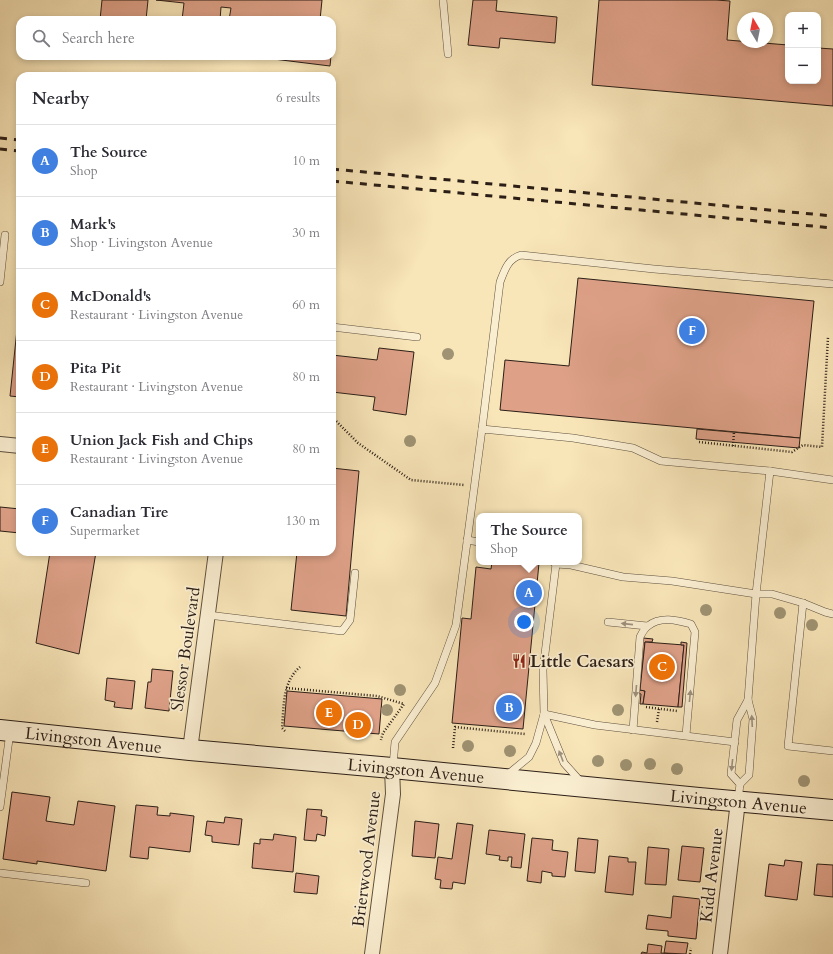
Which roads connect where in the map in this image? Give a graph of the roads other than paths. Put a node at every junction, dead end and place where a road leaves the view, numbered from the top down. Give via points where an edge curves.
1 (443, 0) edge
2 (448, 54) dead end
3 (5, 235) dead end
4 (0, 282) edge
5 (833, 284) edge
6 (336, 327) edge
7 (417, 337) dead end
8 (482, 429) junction
9 (0, 444) edge
10 (16, 446) edge
11 (770, 472) junction
12 (833, 480) edge
13 (467, 540) junction
14 (476, 542) edge
15 (215, 556) edge
16 (555, 565) edge
17 (571, 565) edge
18 (355, 573) dead end
19 (756, 594) junction
20 (803, 603) junction
21 (833, 614) edge
22 (208, 615) junction
23 (608, 622) dead end
24 (647, 626) junction
25 (748, 700) junction
26 (544, 714) junction
27 (633, 730) junction
28 (5, 731) edge
29 (686, 735) junction
30 (735, 742) junction
31 (190, 750) junction
32 (833, 751) edge
33 (392, 768) junction
34 (503, 779) junction
35 (585, 786) junction
36 (739, 793) junction
37 (0, 807) edge
38 (833, 810) edge
39 (0, 873) edge
40 (86, 883) dead end
41 (372, 954) edge
42 (720, 954) edge

1 - 2 lane
3 - 4 lane
5 - 8 lane via 521,255 514,257 506,265 500,282
6 - 7 lane
8 - 11 lane via 573,438 633,448 661,461
8 - 13 lane
9 - 10 street
11 - 12 lane
11 - 19 lane
13 - 14 lane
13 - 33 lane via 456,625 435,683 395,742
15 - 22 street, Slessor Boulevard
16 - 26 lane via 544,670
17 - 19 lane via 624,577 672,581
18 - 22 lane via 350,620 342,631
19 - 20 lane via 772,594
19 - 25 lane
20 - 21 lane
20 - 32 lane via 788,746
22 - 31 street, Slessor Boulevard
24 -> 23 lane
24 -> 27 lane via 640,637
29 -> 24 lane via 694,628 691,624 672,620 658,621
25 - 30 lane via 738,720
36 -> 25 lane via 749,775 753,719
26 - 27 lane
26 - 34 lane via 529,757
35 -> 26 lane via 564,763
27 - 29 lane
28 - 31 main road, Livingston Avenue
28 - 37 lane
29 - 30 lane
30 -> 36 lane via 731,774
31 - 33 main road, Livingston Avenue
33 - 34 main road, Livingston Avenue
33 - 41 street, Brierwood Avenue via 393,794
34 - 35 main road, Livingston Avenue
35 - 36 main road, Livingston Avenue via 699,798
36 - 38 main road, Livingston Avenue
36 - 42 street, Kidd Avenue
39 - 40 lane

